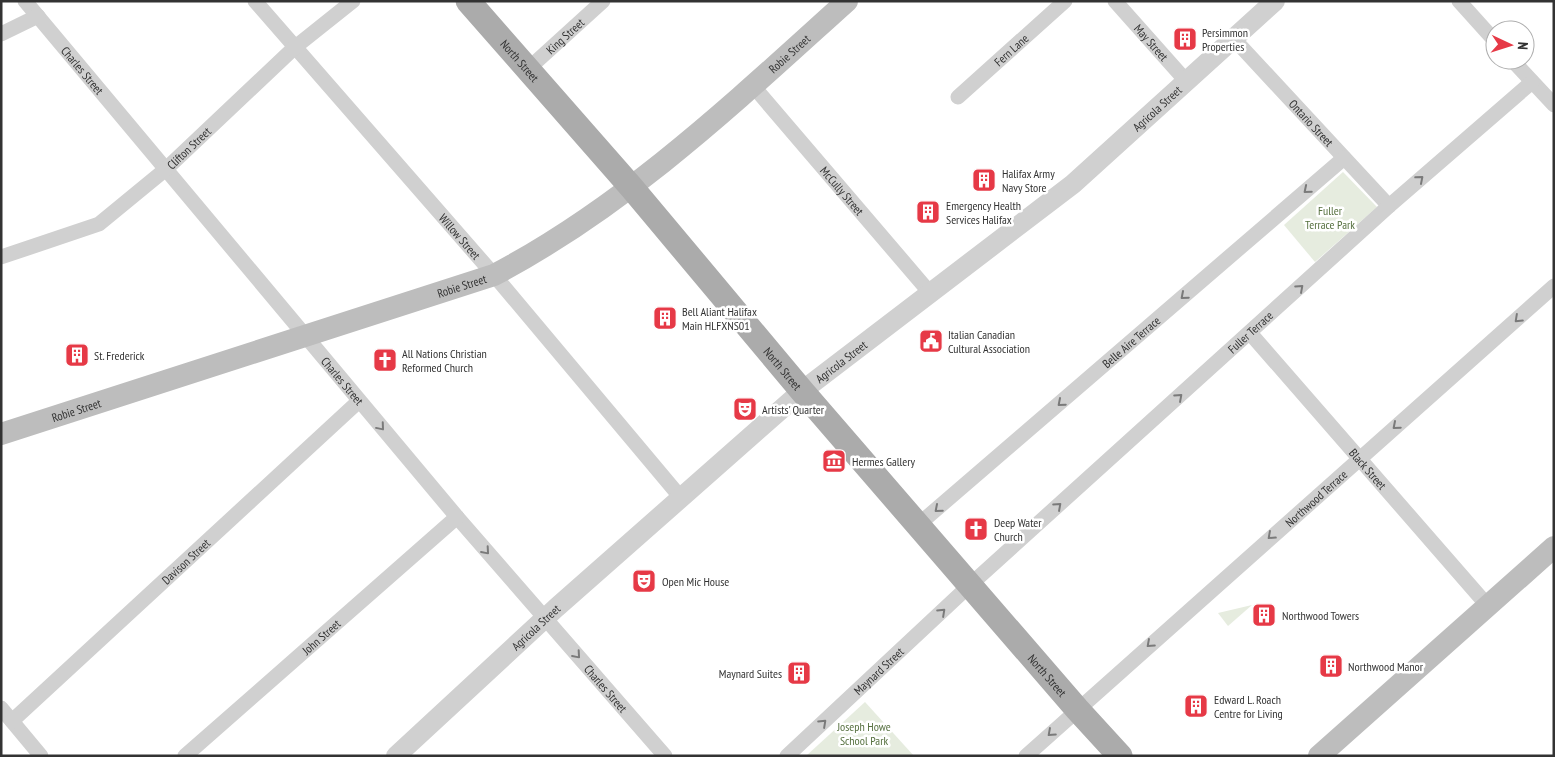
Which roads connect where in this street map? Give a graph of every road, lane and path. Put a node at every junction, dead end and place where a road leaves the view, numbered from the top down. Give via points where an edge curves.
1 (26, 1) edge
2 (255, 1) edge
3 (353, 1) edge
4 (468, 1) edge
5 (603, 1) edge
6 (847, 1) edge
7 (1065, 1) edge
8 (1115, 1) edge
9 (1275, 1) edge
10 (1459, 1) edge
11 (38, 16) junction
12 (1485, 31) edge
13 (1, 34) edge
14 (1234, 39) junction
15 (294, 48) junction
16 (527, 70) junction
17 (1521, 70) edge
18 (1187, 82) junction
19 (1532, 82) junction
20 (754, 87) junction
21 (958, 97) dead end
22 (1554, 105) edge
23 (1344, 158) junction
24 (166, 169) junction
25 (632, 188) junction
26 (1389, 206) junction
27 (1, 257) edge
28 (494, 275) junction
29 (1554, 286) edge
30 (931, 294) junction
31 (1250, 333) junction
32 (306, 335) junction
33 (802, 391) junction
34 (359, 401) junction
35 (1, 434) edge
36 (1360, 457) junction
37 (682, 499) junction
38 (457, 517) junction
39 (918, 525) junction
40 (1554, 547) edge
41 (970, 585) junction
42 (1487, 605) junction
43 (545, 619) junction
44 (1, 708) edge
45 (1077, 710) junction
46 (12, 721) junction
47 (41, 756) edge
48 (185, 756) edge
49 (396, 756) edge
50 (665, 756) edge
51 (787, 756) edge
52 (1026, 756) edge
53 (1120, 756) edge
54 (1319, 756) edge

1 - 11 street, Charles Street
2 - 15 street, Willow Street
3 - 15 street, Clifton Street
4 - 16 main road, North Street
5 - 16 street, King Street
6 - 20 main road, Robie Street
7 - 21 street, Fern Lane
8 - 18 street, May Street
9 - 14 street, Agricola Street
10 - 12 street
11 - 13 street
11 - 24 street, Charles Street
14 - 18 street, Agricola Street
14 - 23 street, Ontario Street
15 - 24 street, Clifton Street
15 - 28 street, Willow Street
16 - 25 main road, North Street
17 - 19 street
18 - 30 street, Agricola Street via 1073,184
19 - 22 street
26 -> 19 street, Fuller Terrace
20 - 25 main road, Robie Street
20 - 30 street, McCully Street
23 - 26 street, Ontario Street
23 -> 39 street, Belle Aire Terrace
24 - 27 street, Clifton Street via 99,224
24 - 32 street, Charles Street
25 - 28 main road, Robie Street via 539,251
25 - 33 main road, North Street
31 -> 26 street, Fuller Terrace
28 - 32 main road, Robie Street
28 - 37 street, Willow Street
29 -> 36 street, Northwood Terrace
30 - 33 street, Agricola Street
31 - 36 street, Black Street
41 -> 31 street, Fuller Terrace
32 - 34 street, Charles Street
32 - 35 main road, Robie Street
33 - 37 street, Agricola Street
33 - 39 main road, North Street
34 -> 38 street, Charles Street
34 - 46 street, Davison Street
36 - 42 street, Black Street
36 -> 45 street, Northwood Terrace
37 - 43 street, Agricola Street
38 -> 43 street, Charles Street
38 - 48 street, John Street
39 - 41 main road, North Street
40 - 42 main road
41 - 45 main road, North Street
51 -> 41 street, Maynard Street
42 - 54 main road
43 - 49 street, Agricola Street
43 -> 50 street, Charles Street
44 - 46 street
45 -> 52 street, Northwood Terrace
45 - 53 main road, North Street
46 - 47 street

